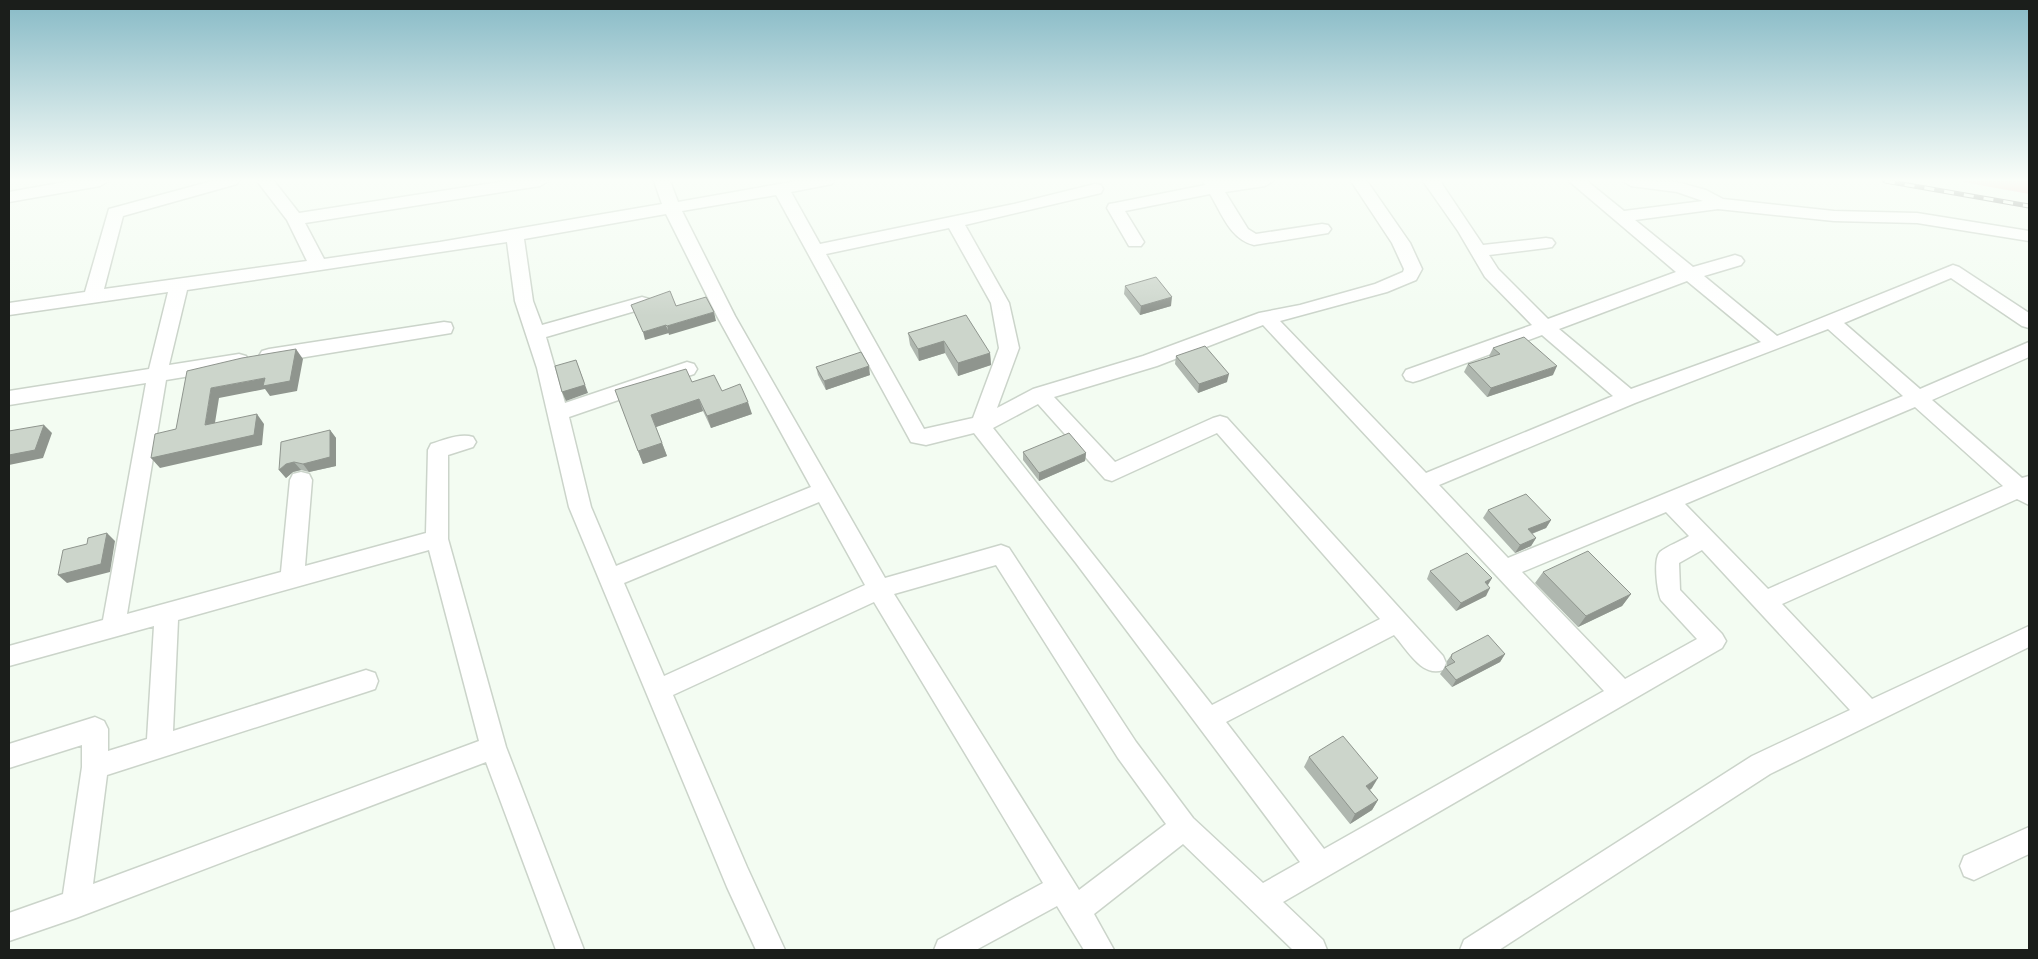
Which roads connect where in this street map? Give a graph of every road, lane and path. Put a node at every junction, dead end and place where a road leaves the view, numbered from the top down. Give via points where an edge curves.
1 (112, 226) edge
2 (298, 226) edge
3 (569, 226) edge
4 (681, 226) edge
5 (801, 226) edge
6 (932, 226) edge
7 (957, 226) edge
8 (1125, 226) edge
9 (1237, 226) edge
10 (1389, 226) edge
11 (1461, 226) edge
12 (1631, 226) edge
13 (1965, 226) edge
14 (1322, 229) dead end
15 (515, 235) junction
16 (2029, 236) edge
17 (1135, 242) dead end
18 (1546, 243) dead end
19 (815, 251) junction
20 (1478, 251) junction
21 (1735, 261) dead end
22 (318, 265) junction
23 (1689, 274) junction
24 (179, 284) junction
25 (93, 298) junction
26 (642, 303) edge
27 (9, 309) edge
28 (1266, 317) junction
29 (1830, 321) junction
30 (2029, 322) edge
31 (1544, 326) junction
32 (444, 328) dead end
33 (536, 333) junction
34 (1775, 344) junction
35 (2029, 349) edge
36 (687, 369) edge
37 (157, 374) junction
38 (1413, 374) dead end
39 (1040, 394) junction
40 (9, 398) edge
41 (1628, 398) junction
42 (1918, 398) junction
43 (558, 413) junction
44 (980, 426) junction
45 (466, 442) dead end
46 (301, 480) dead end
47 (1423, 483) junction
48 (824, 490) junction
49 (2026, 490) edge
50 (1669, 502) junction
51 (1705, 538) junction
52 (438, 539) junction
53 (1505, 570) junction
54 (611, 578) junction
55 (292, 579) junction
56 (879, 589) junction
57 (1765, 601) junction
58 (167, 614) junction
59 (1397, 622) junction
60 (113, 629) junction
61 (2029, 636) edge
62 (9, 656) edge
63 (1434, 663) dead end
64 (366, 681) dead end
65 (658, 690) junction
66 (1622, 693) junction
67 (1869, 713) junction
68 (1208, 719) junction
69 (159, 746) junction
70 (492, 747) junction
71 (9, 756) edge
72 (95, 766) junction
73 (1184, 827) junction
74 (2029, 840) edge
75 (1320, 866) junction
76 (1974, 866) dead end
77 (1069, 899) junction
78 (1260, 900) junction
79 (76, 904) junction
80 (9, 927) edge
81 (570, 950) edge
82 (771, 950) edge
83 (948, 950) edge
84 (1100, 950) edge
85 (1313, 950) edge
86 (1474, 950) edge

1 - 25 street
2 - 22 street
3 - 15 street
4 - 48 street via 726,316
5 - 19 street
6 - 19 street
7 - 44 street via 1000,303 1009,348
8 - 17 street
9 - 14 street via 1241,233 1254,240
10 - 28 street via 1413,269 1410,276 1381,288
11 - 20 street
12 - 23 street
13 - 16 street
15 - 22 street
15 - 33 street via 524,301
18 - 20 street
19 - 44 street via 918,437 925,438 965,425
20 - 31 street via 1492,273
21 - 23 street
22 - 24 street
23 - 31 street
23 - 34 street
24 - 25 street
24 - 37 street
25 - 27 street
26 - 33 street
28 - 39 street via 1150,361
28 - 47 street
29 - 30 street via 1952,271
29 - 34 street
29 - 42 street
31 - 38 street
31 - 41 street
32 - 37 street
33 - 43 street
34 - 41 street
35 - 42 street
36 - 43 street
37 - 40 street
37 - 60 street
39 - 44 street
39 - 59 street via 1112,473 1220,423
41 - 47 street
42 - 49 street
42 - 50 street
43 - 54 street via 580,507
44 - 68 street
45 - 52 street via 438,450
46 - 55 street
47 - 53 street
48 - 54 street
48 - 56 street
49 - 57 street
50 - 51 street
50 - 53 street
51 - 57 street
51 - 66 street via 1668,559 1668,594 1714,641
52 - 55 street
52 - 70 street
53 - 66 street
54 - 65 street
55 - 58 street
56 - 65 street
56 - 73 street via 1001,554 1127,750
56 - 77 street
57 - 67 street
58 - 60 street
58 - 69 street
59 - 63 street
59 - 68 street
60 - 62 street
61 - 67 street
64 - 69 street
65 - 82 street
66 - 75 street
67 - 86 street via 1761,765
68 - 75 street
69 - 72 street
70 - 79 street
70 - 81 street
71 - 72 street via 94,729
72 - 79 street
73 - 77 street
73 - 78 street
74 - 76 street
75 - 78 street
77 - 83 street
77 - 84 street
78 - 85 street
79 - 80 street

